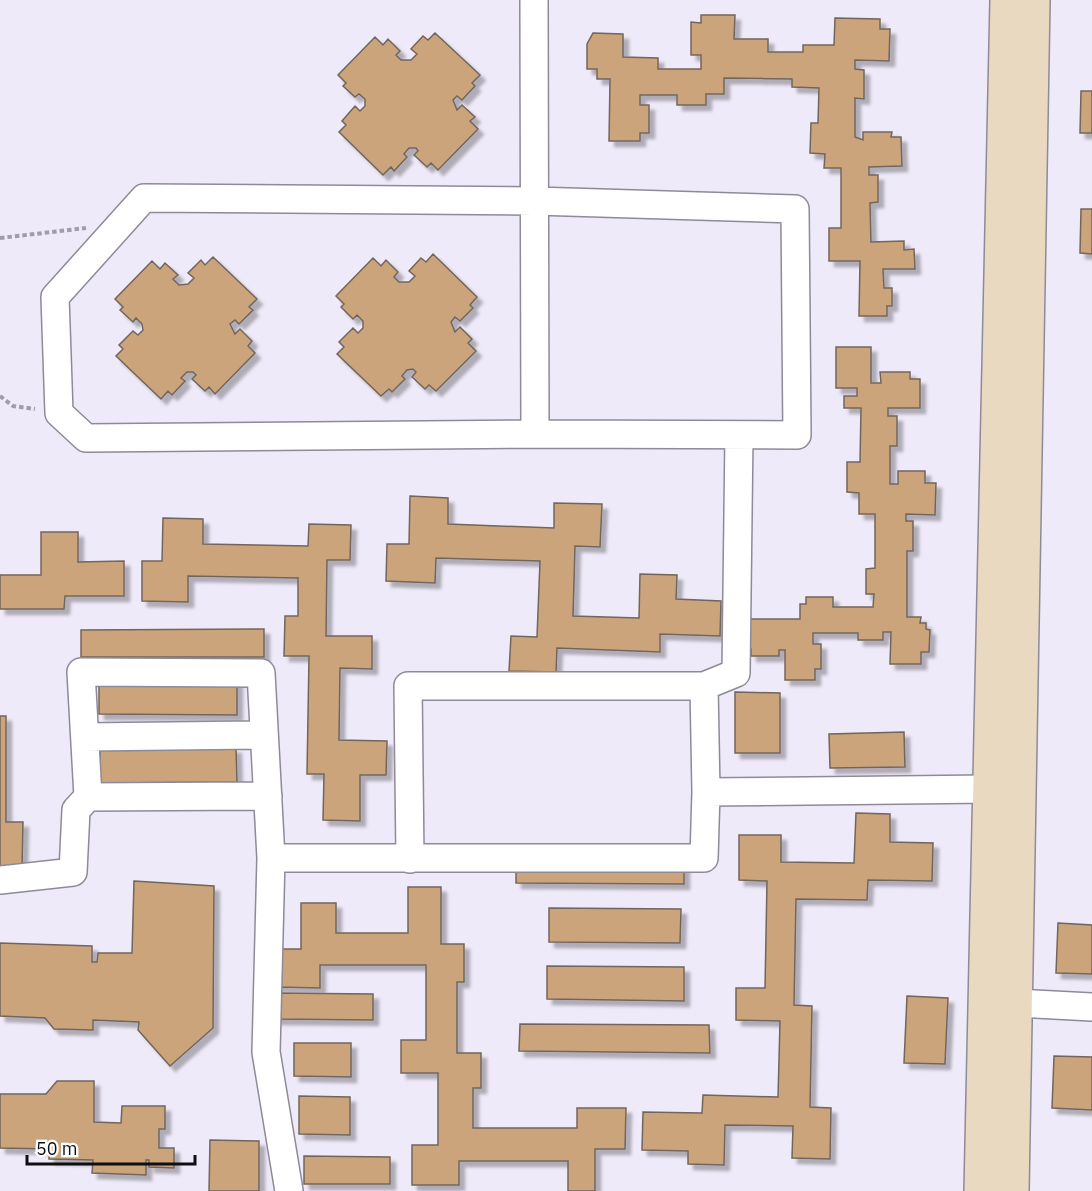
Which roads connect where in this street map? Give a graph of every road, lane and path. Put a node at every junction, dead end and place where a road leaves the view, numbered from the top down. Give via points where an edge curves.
1 (534, 0) edge
2 (1007, 0) edge
3 (1033, 0) edge
4 (535, 201) junction
5 (121, 223) junction
6 (0, 237) edge
7 (0, 396) edge
8 (59, 413) junction
9 (536, 434) junction
10 (739, 435) junction
11 (704, 686) junction
12 (264, 735) junction
13 (84, 737) junction
14 (990, 789) junction
15 (706, 792) junction
16 (268, 796) junction
17 (88, 797) junction
18 (271, 858) junction
19 (410, 859) junction
20 (0, 880) edge
21 (1014, 1003) junction
22 (1092, 1007) edge
23 (288, 1191) edge
24 (981, 1191) edge
25 (1012, 1191) edge

1 - 4 street
2 - 14 street
3 - 21 street
4 - 5 street via 144,198
4 - 9 street
4 - 10 street via 795,209 797,435
5 - 6 path
5 - 8 street via 55,297
7 - 8 path via 13,406
8 - 9 street via 86,438
9 - 10 street
10 - 11 street via 736,673
11 - 15 street
11 - 19 street via 408,686
12 - 13 street
12 - 13 street via 261,673 81,672
12 - 16 street
13 - 17 street
14 - 15 street
14 - 24 street
15 - 19 street via 705,858
16 - 17 street
16 - 18 street
17 - 20 street via 76,810 73,872
18 - 19 street
18 - 23 street via 266,1052
21 - 22 street
21 - 25 street

